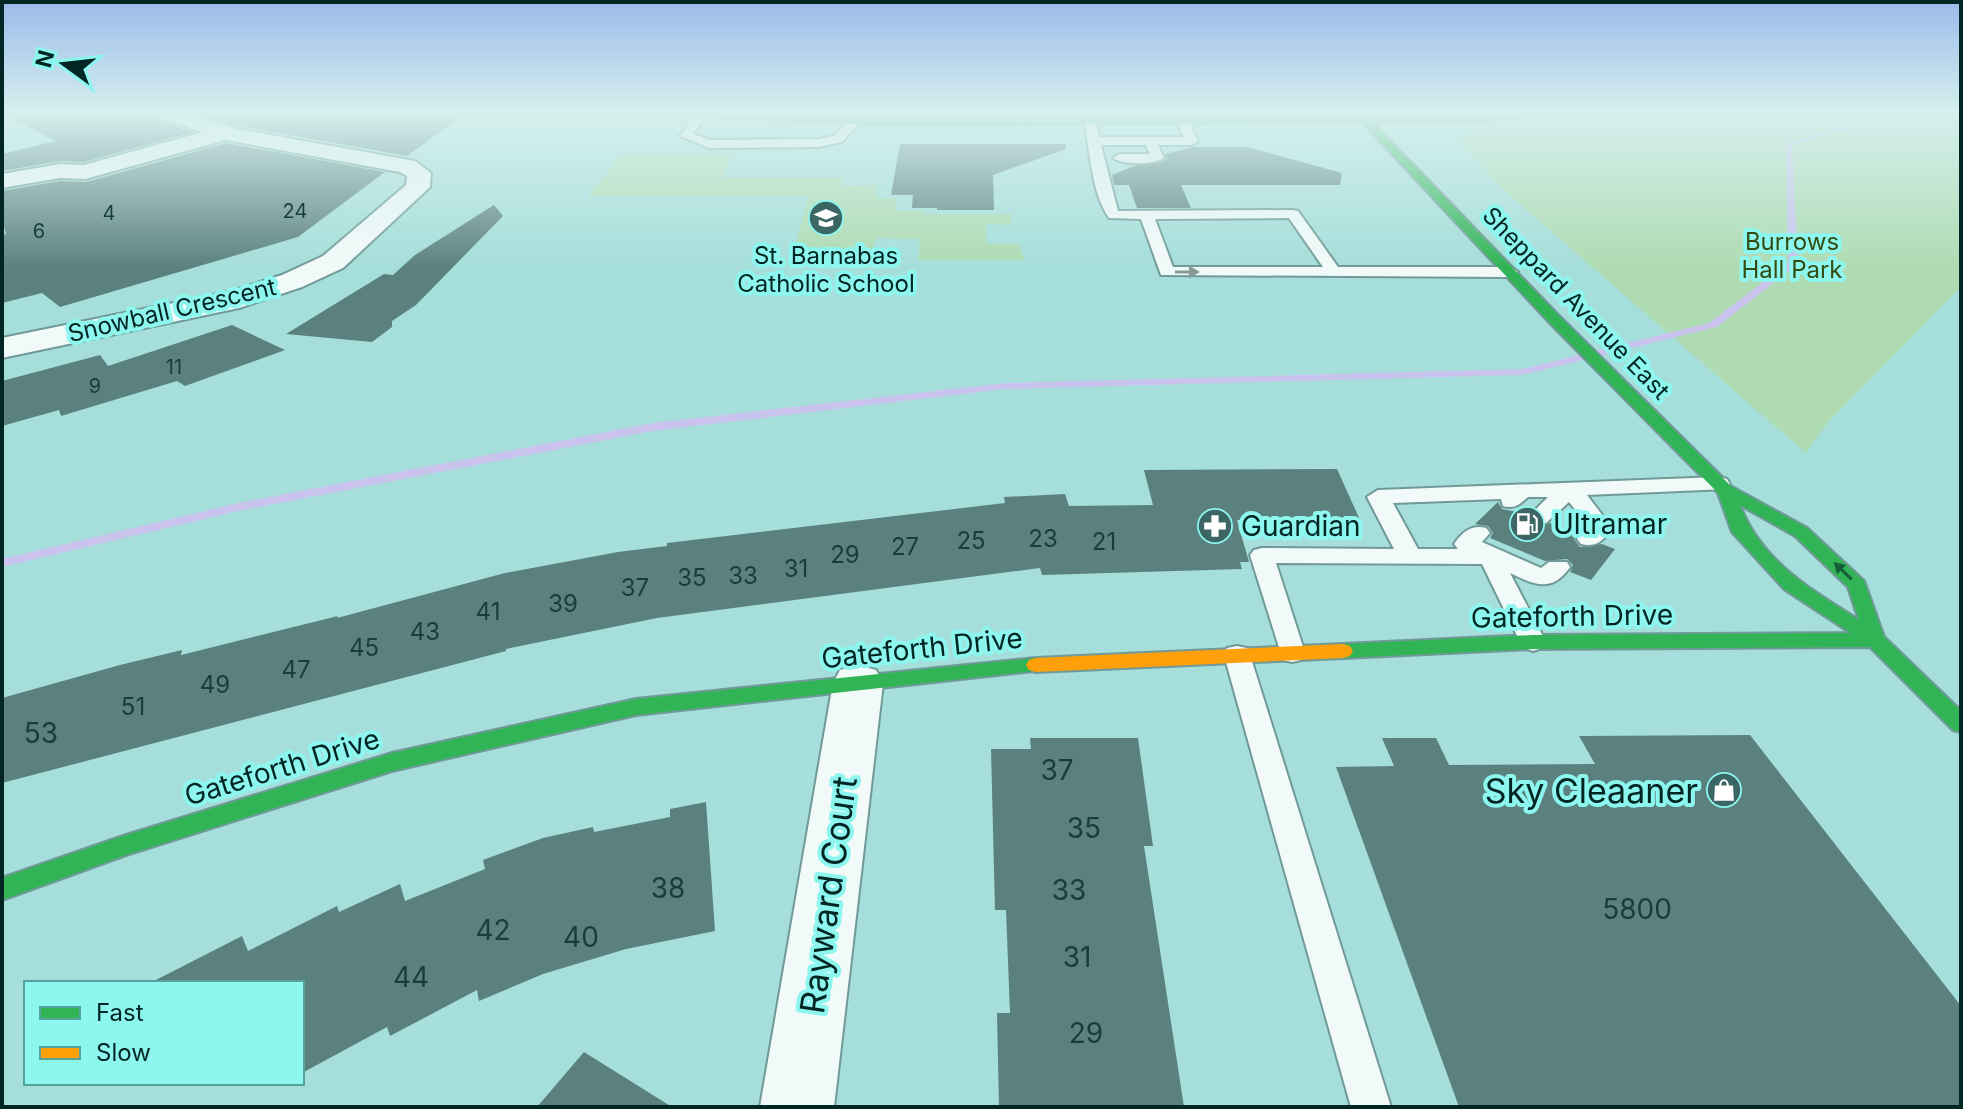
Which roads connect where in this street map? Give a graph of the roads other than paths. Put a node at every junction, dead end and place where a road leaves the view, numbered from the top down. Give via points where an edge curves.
1 (111, 165) edge
2 (399, 165) edge
3 (1098, 165) edge
4 (1408, 165) edge
5 (85, 172) junction
6 (2, 181) edge
7 (69, 193) dead end
8 (1147, 217) junction
9 (1333, 271) junction
10 (1510, 272) junction
11 (2, 348) edge
12 (1722, 488) junction
13 (1570, 489) junction
14 (1538, 518) dead end
15 (1478, 533) dead end
16 (1589, 539) dead end
17 (1499, 551) junction
18 (1410, 556) junction
19 (1558, 567) dead end
20 (1875, 640) junction
21 (1533, 642) junction
22 (1292, 653) junction
23 (1237, 655) junction
24 (858, 683) junction
25 (1961, 724) edge
26 (2, 889) edge
27 (797, 1107) edge
28 (1371, 1107) edge

1 - 5 street
2 - 11 street, Snowball Crescent via 419,173 418,187 333,262 292,281 239,299
3 - 8 lane via 1114,215
4 - 10 street, Sheppard Avenue East
5 - 6 street
5 - 7 street via 93,179
8 - 9 lane via 1293,214
8 -> 9 lane via 1167,272
9 - 10 lane
10 - 12 street, Sheppard Avenue East
12 - 13 lane
12 - 20 street, Sheppard Avenue East via 1741,532 1791,585
20 -> 12 street, Sheppard Avenue East via 1857,585 1801,532
13 - 14 lane
13 - 16 lane via 1592,516 1597,532
13 - 18 lane via 1514,498 1378,497
15 - 17 lane via 1466,544
17 - 18 lane
17 - 19 lane via 1544,579
17 - 21 lane
18 - 22 lane via 1262,555
20 - 21 street, Gateforth Drive
20 - 25 street, Sheppard Avenue East
21 - 22 street, Gateforth Drive
22 - 23 street, Gateforth Drive
23 - 24 street, Gateforth Drive via 1011,666
23 - 28 lane
24 - 26 street, Gateforth Drive via 636,707 392,762
24 - 27 street, Rayward Court

